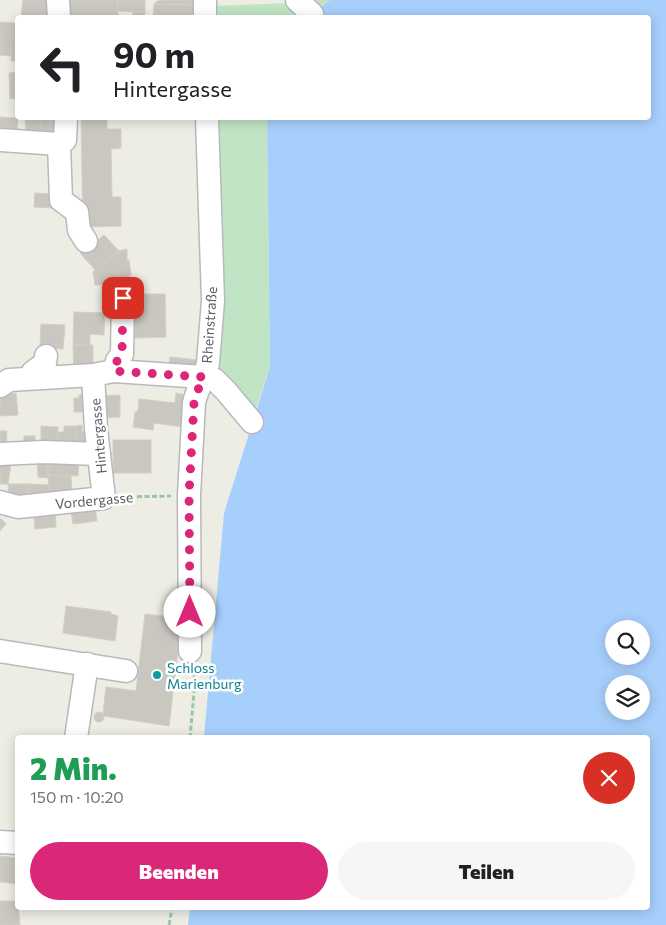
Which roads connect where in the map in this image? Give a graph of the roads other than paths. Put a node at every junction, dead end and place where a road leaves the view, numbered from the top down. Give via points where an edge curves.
1 (58, 0) edge
2 (205, 0) edge
3 (59, 15) edge
4 (206, 15) edge
5 (66, 120) edge
6 (208, 120) edge
7 (0, 140) edge
8 (59, 144) junction
9 (86, 241) dead end
10 (123, 298) dead end
11 (46, 356) dead end
12 (104, 373) junction
13 (204, 377) junction
14 (33, 378) junction
15 (0, 386) edge
16 (252, 422) dead end
17 (0, 454) edge
18 (100, 454) junction
19 (104, 498) joint
20 (0, 502) edge
21 (0, 651) edge
22 (190, 651) road end
23 (88, 664) junction
24 (126, 671) dead end
25 (76, 735) edge
26 (0, 842) edge
27 (15, 843) edge

1 - 3 street
2 - 4 street
5 - 8 street via 65,140
6 - 13 street, Rheinstraße via 213,301 210,348
7 - 8 street
8 - 9 street via 61,200 76,212
10 - 12 street via 122,354
11 - 14 street via 45,363 33,372
12 - 13 street
12 - 14 street
12 - 18 street, Hintergasse via 96,429
13 - 16 street via 215,380
13 - 22 street, Rheinstraße via 194,403 189,495
14 - 15 street via 9,380
17 - 18 street
18 - 19 street, Hintergasse
19 - 20 street, Vordergasse via 18,507
21 - 23 street
23 - 24 street
23 - 25 street
26 - 27 street

